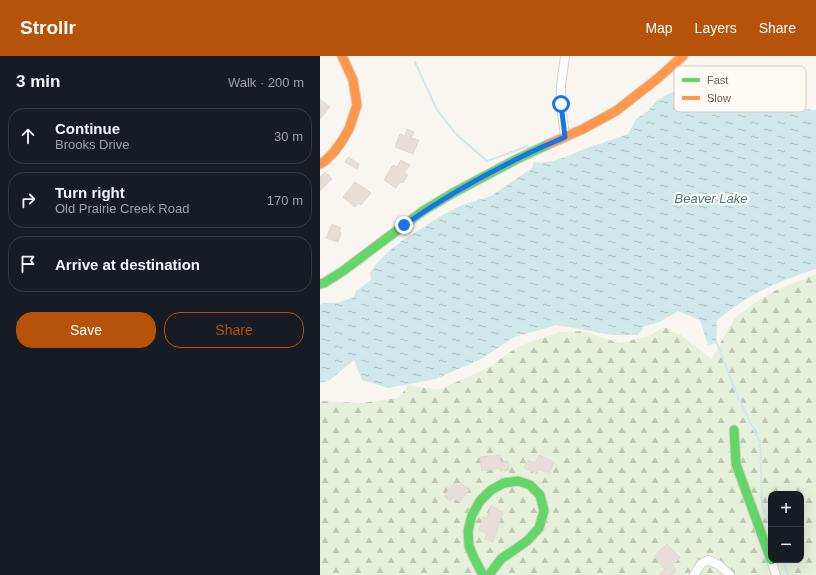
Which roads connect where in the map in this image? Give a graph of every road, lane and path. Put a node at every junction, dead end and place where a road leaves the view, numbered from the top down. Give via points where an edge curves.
1 (342, 56) edge
2 (565, 56) edge
3 (683, 56) edge
4 (565, 137) junction
5 (320, 164) edge
6 (320, 284) edge
7 (734, 430) dead end
8 (768, 552) edge
9 (772, 563) edge
10 (483, 575) edge
11 (489, 575) edge
12 (694, 575) edge
13 (730, 575) edge
14 (776, 575) edge

1 - 5 street via 353,80 357,105 342,141
2 - 4 street via 561,104
3 - 4 street via 616,111
4 - 6 street via 517,158 423,211 343,271
7 - 8 street via 736,464
9 - 14 street
10 - 11 street via 469,546 468,531 472,515 480,501 491,490 504,483 518,482 530,485 540,495 544,510 539,528 527,541 501,559
12 - 13 street via 701,564 708,560 719,565

